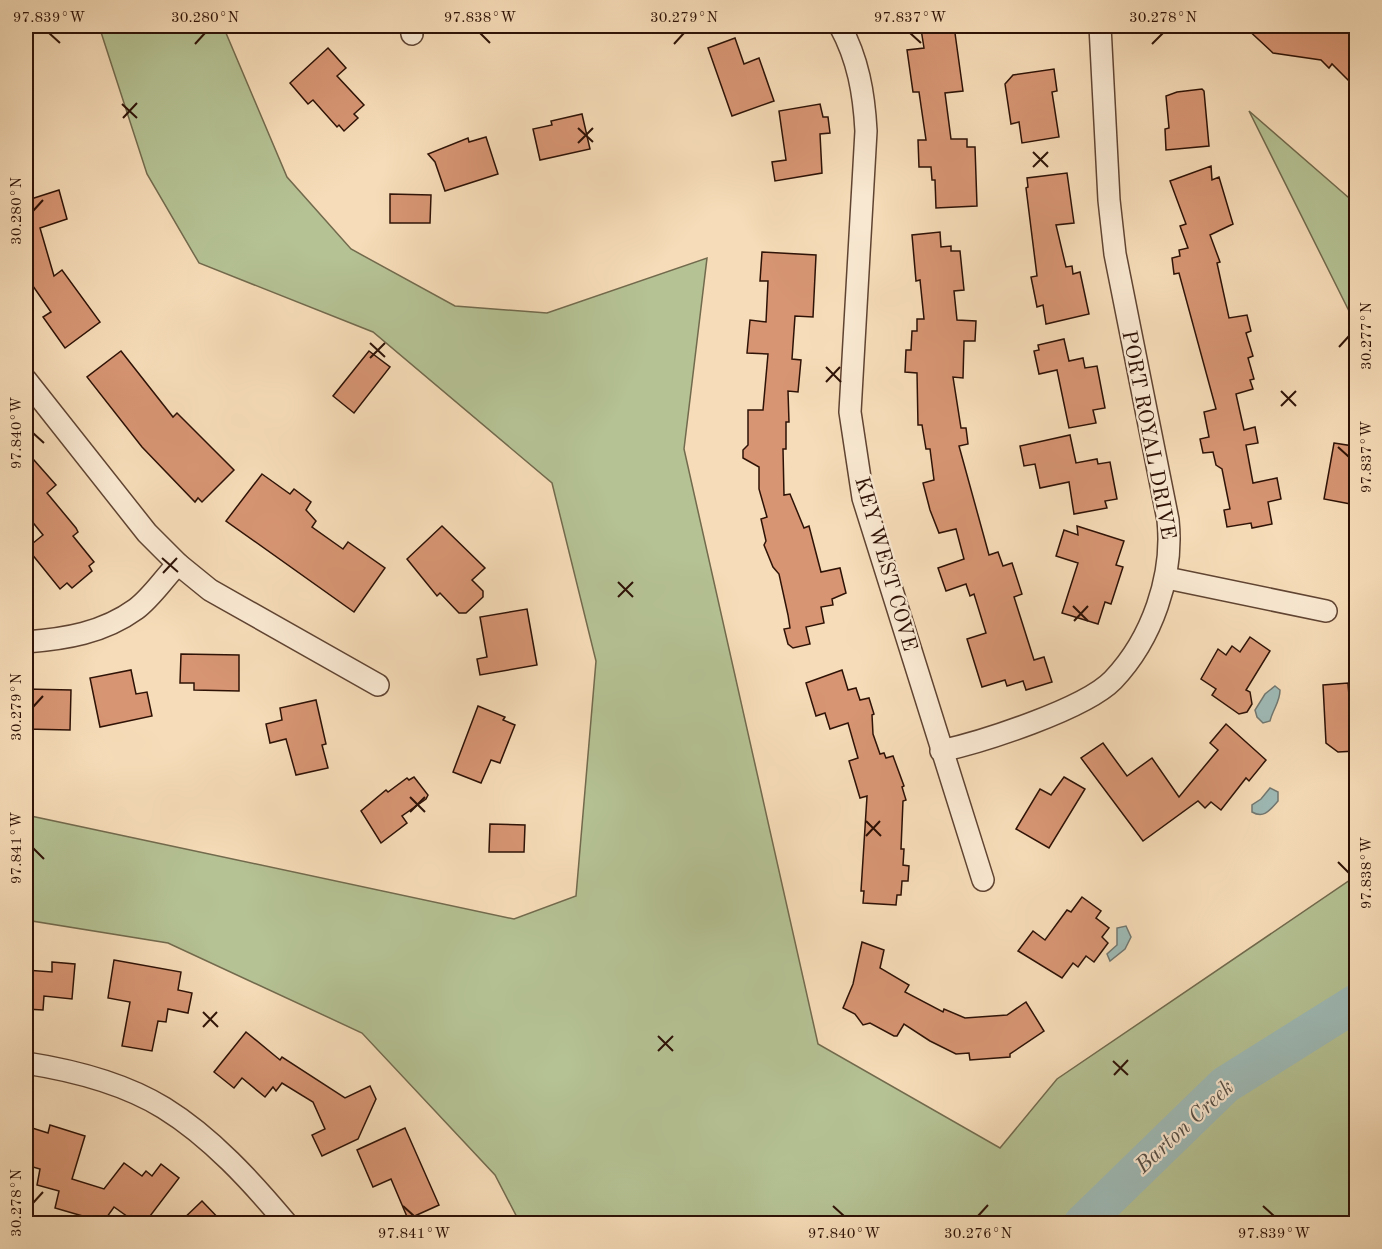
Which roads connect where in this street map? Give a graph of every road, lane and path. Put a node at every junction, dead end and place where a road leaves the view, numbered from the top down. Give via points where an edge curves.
1 (840, 26) edge
2 (1100, 26) edge
3 (26, 380) edge
4 (178, 564) junction
5 (1167, 578) junction
6 (1326, 611) dead end
7 (26, 642) edge
8 (378, 685) dead end
9 (941, 751) junction
10 (983, 880) dead end
11 (26, 1063) edge
12 (287, 1224) edge

1 - 9 street, KEY WEST COVE via 850,44 863,87 866,131 850,412 855,453 863,498
2 - 5 street, PORT ROYAL DRIVE via 1115,254 1168,520
3 - 4 street via 147,533
4 - 7 street via 137,608 110,624 73,638
4 - 8 street via 210,590
5 - 6 street
5 - 9 street, PORT ROYAL DRIVE via 1144,636 1112,680 1071,707
9 - 10 street, KEY WEST COVE
11 - 12 street via 102,1081 164,1108 214,1148

